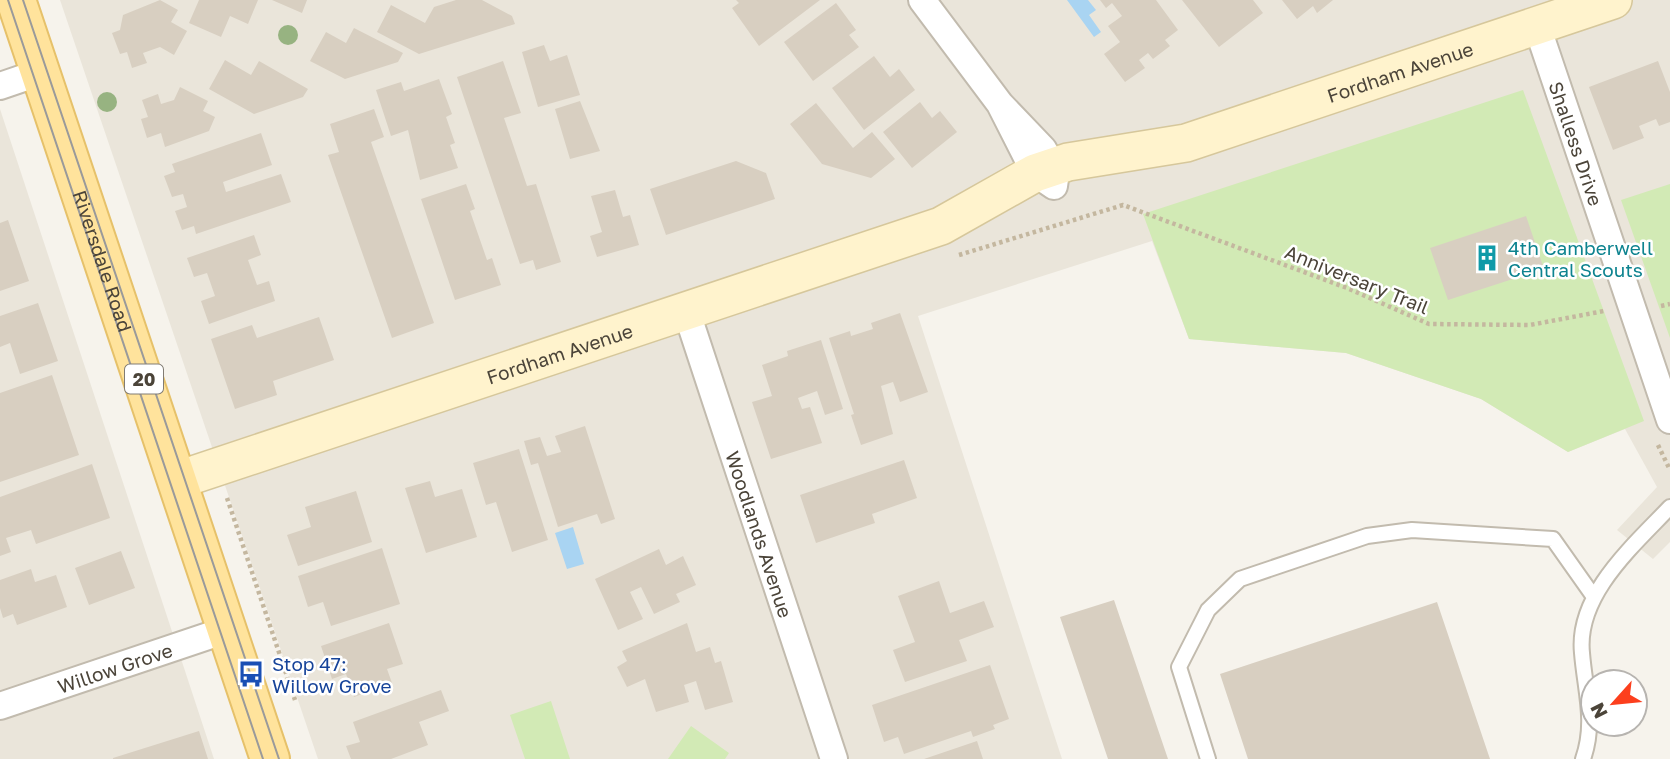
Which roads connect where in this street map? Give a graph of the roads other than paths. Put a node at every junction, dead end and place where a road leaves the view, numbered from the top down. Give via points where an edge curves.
1 (16, 0) edge
2 (922, 0) edge
3 (1599, 2) edge
4 (1537, 26) junction
5 (41, 72) junction
6 (0, 86) edge
7 (1048, 175) junction
8 (686, 310) junction
9 (1670, 419) edge
10 (178, 480) junction
11 (1670, 507) edge
12 (1594, 597) junction
13 (229, 629) junction
14 (0, 706) edge
15 (270, 759) edge
16 (834, 759) edge
17 (1208, 759) edge
18 (1583, 759) edge

1 - 5 main road, Riversdale Road / 20
2 - 7 street
3 - 4 street, Fordham Avenue
4 - 7 street, Fordham Avenue via 1186,143 1108,180
4 - 9 street, Shalless Drive
5 - 6 street
5 - 10 main road, Riversdale Road / 20
7 - 8 street, Fordham Avenue via 982,222 941,226
8 - 10 street, Fordham Avenue
8 - 16 street, Woodlands Avenue
10 - 13 main road, Riversdale Road / 20
11 - 12 lane via 1634,544
12 - 17 lane via 1553,539 1412,530 1367,536 1240,579 1208,610 1179,667
12 - 18 lane via 1581,630 1591,721
13 - 14 street, Willow Grove
13 - 15 main road, Riversdale Road / 20

